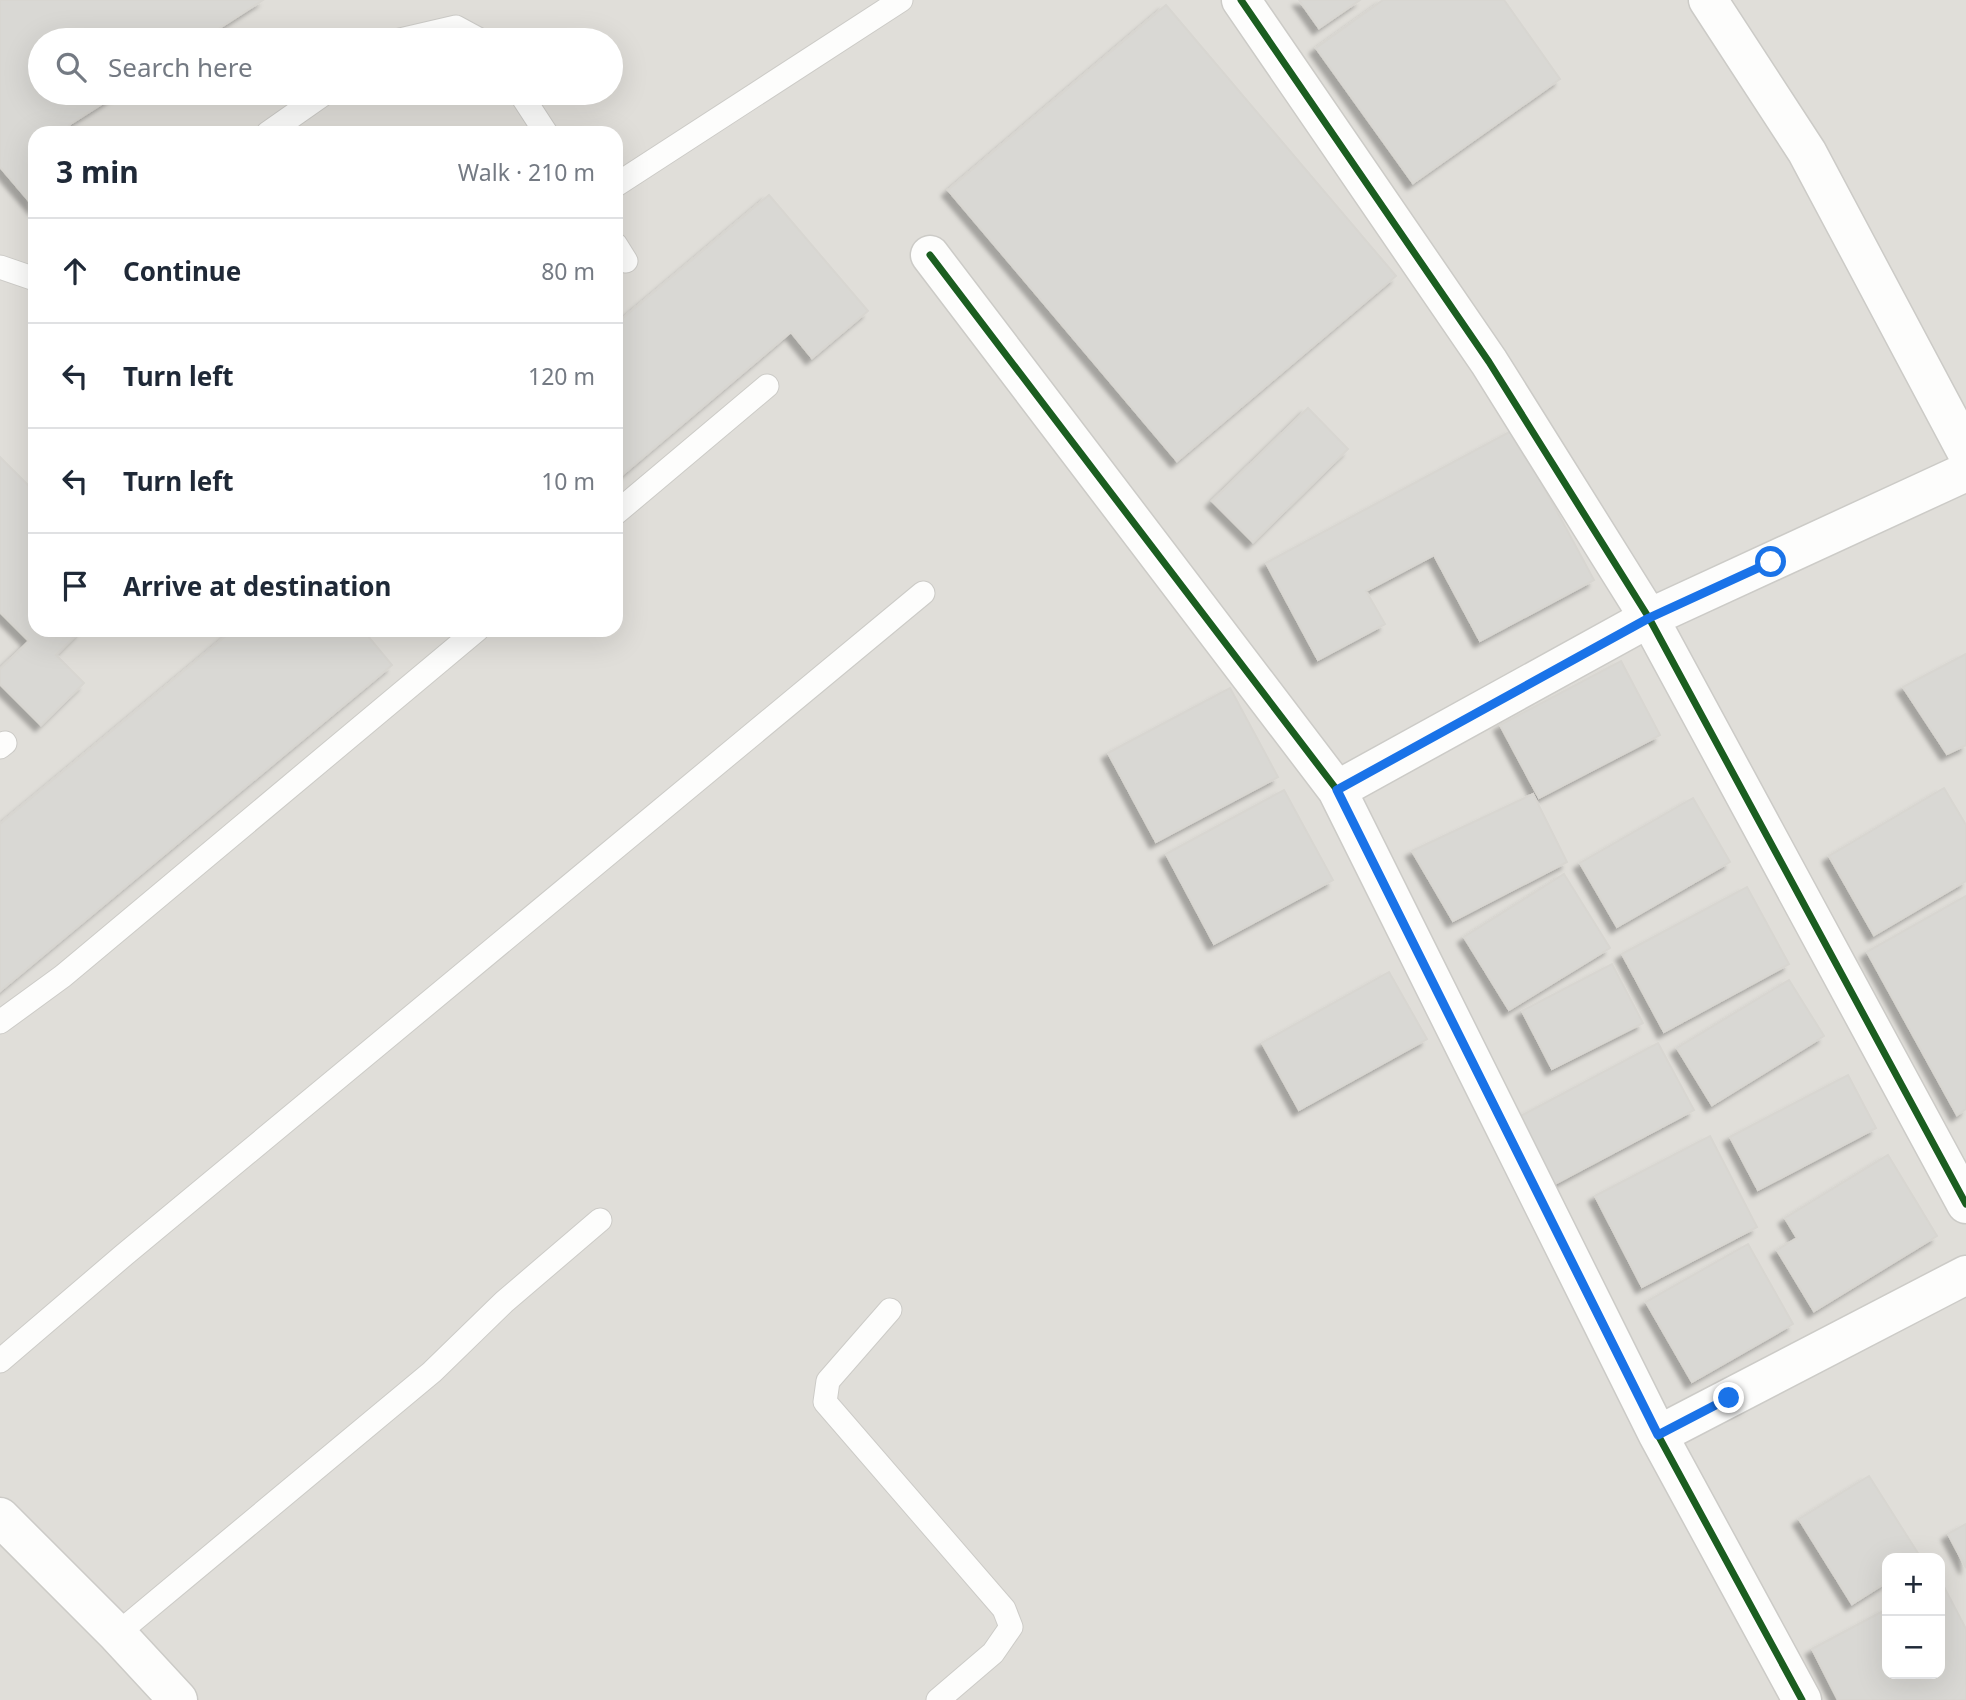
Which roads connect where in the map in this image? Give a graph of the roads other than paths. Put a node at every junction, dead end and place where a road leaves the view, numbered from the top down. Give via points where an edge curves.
1 (901, 0) edge
2 (1241, 0) edge
3 (1708, 0) edge
4 (308, 105) edge
5 (528, 105) edge
6 (278, 126) edge
7 (541, 126) edge
8 (623, 180) edge
9 (930, 255) dead end
10 (0, 267) edge
11 (28, 277) edge
12 (767, 386) dead end
13 (1966, 451) edge
14 (1966, 472) edge
15 (623, 507) edge
16 (923, 593) dead end
17 (1649, 618) junction
18 (469, 637) edge
19 (1337, 790) junction
20 (0, 1022) edge
21 (1966, 1204) edge
22 (600, 1220) dead end
23 (1966, 1275) edge
24 (890, 1310) dead end
25 (0, 1361) edge
26 (1658, 1435) junction
27 (0, 1517) edge
28 (117, 1634) junction
29 (178, 1700) edge
30 (938, 1700) edge
31 (1802, 1700) edge

1 - 8 lane
2 - 17 street via 1489,362
3 - 13 street via 1807,152
4 - 6 lane
5 - 7 lane
9 - 19 street
10 - 11 lane
12 - 15 lane
14 - 17 street
16 - 25 lane
17 - 19 street
17 - 21 street
18 - 20 lane via 62,976
19 - 26 street
22 - 28 lane via 432,1372
23 - 26 street
24 - 30 lane via 828,1381 825,1402 1004,1609 1011,1627 993,1653
26 - 31 street
27 - 28 street
28 - 29 street

